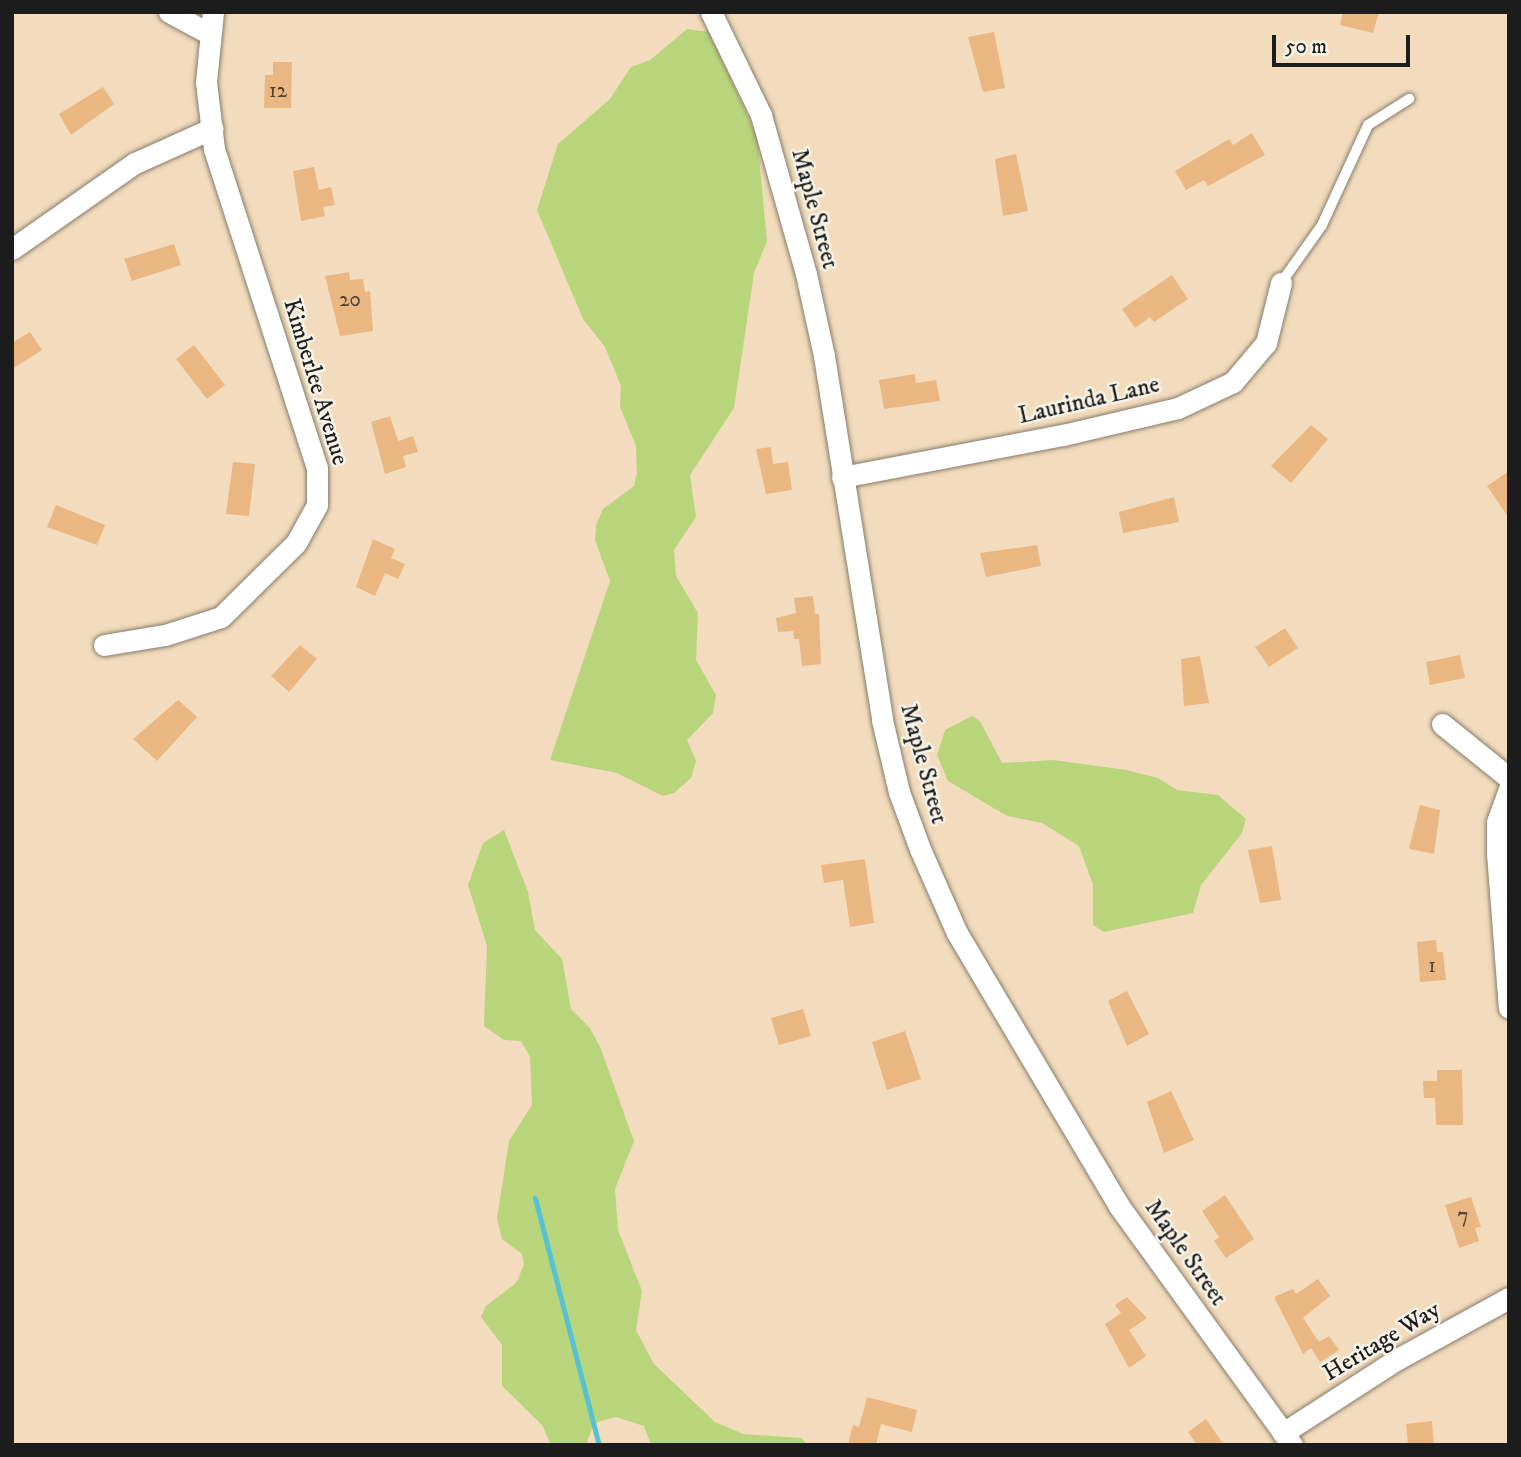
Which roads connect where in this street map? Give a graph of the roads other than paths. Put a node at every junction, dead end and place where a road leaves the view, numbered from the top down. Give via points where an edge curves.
1 (169, 12) edge
2 (213, 12) edge
3 (711, 12) edge
4 (208, 33) junction
5 (1409, 99) dead end
6 (213, 128) junction
7 (12, 249) edge
8 (1280, 283) joint
9 (842, 477) junction
10 (104, 645) dead end
11 (1442, 724) dead end
12 (1509, 778) edge
13 (1509, 789) edge
14 (1509, 1008) edge
15 (1509, 1298) edge
16 (1288, 1439) edge

1 - 4 street
2 - 4 street, Kimberlee Avenue
3 - 9 street, Maple Street via 761,115 808,284
4 - 6 street, Kimberlee Avenue via 206,82
5 - 8 lane via 1368,125 1322,225
6 - 7 street via 135,163
6 - 10 street, Kimberlee Avenue via 214,149 317,468 317,505 296,542 220,617 164,635
8 - 9 street, Laurinda Lane via 1266,342 1233,382 1178,408
9 - 16 street, Maple Street via 882,720 899,792 957,933 1119,1206
11 - 12 street
13 - 14 street via 1497,822
15 - 16 street, Heritage Way via 1396,1360

